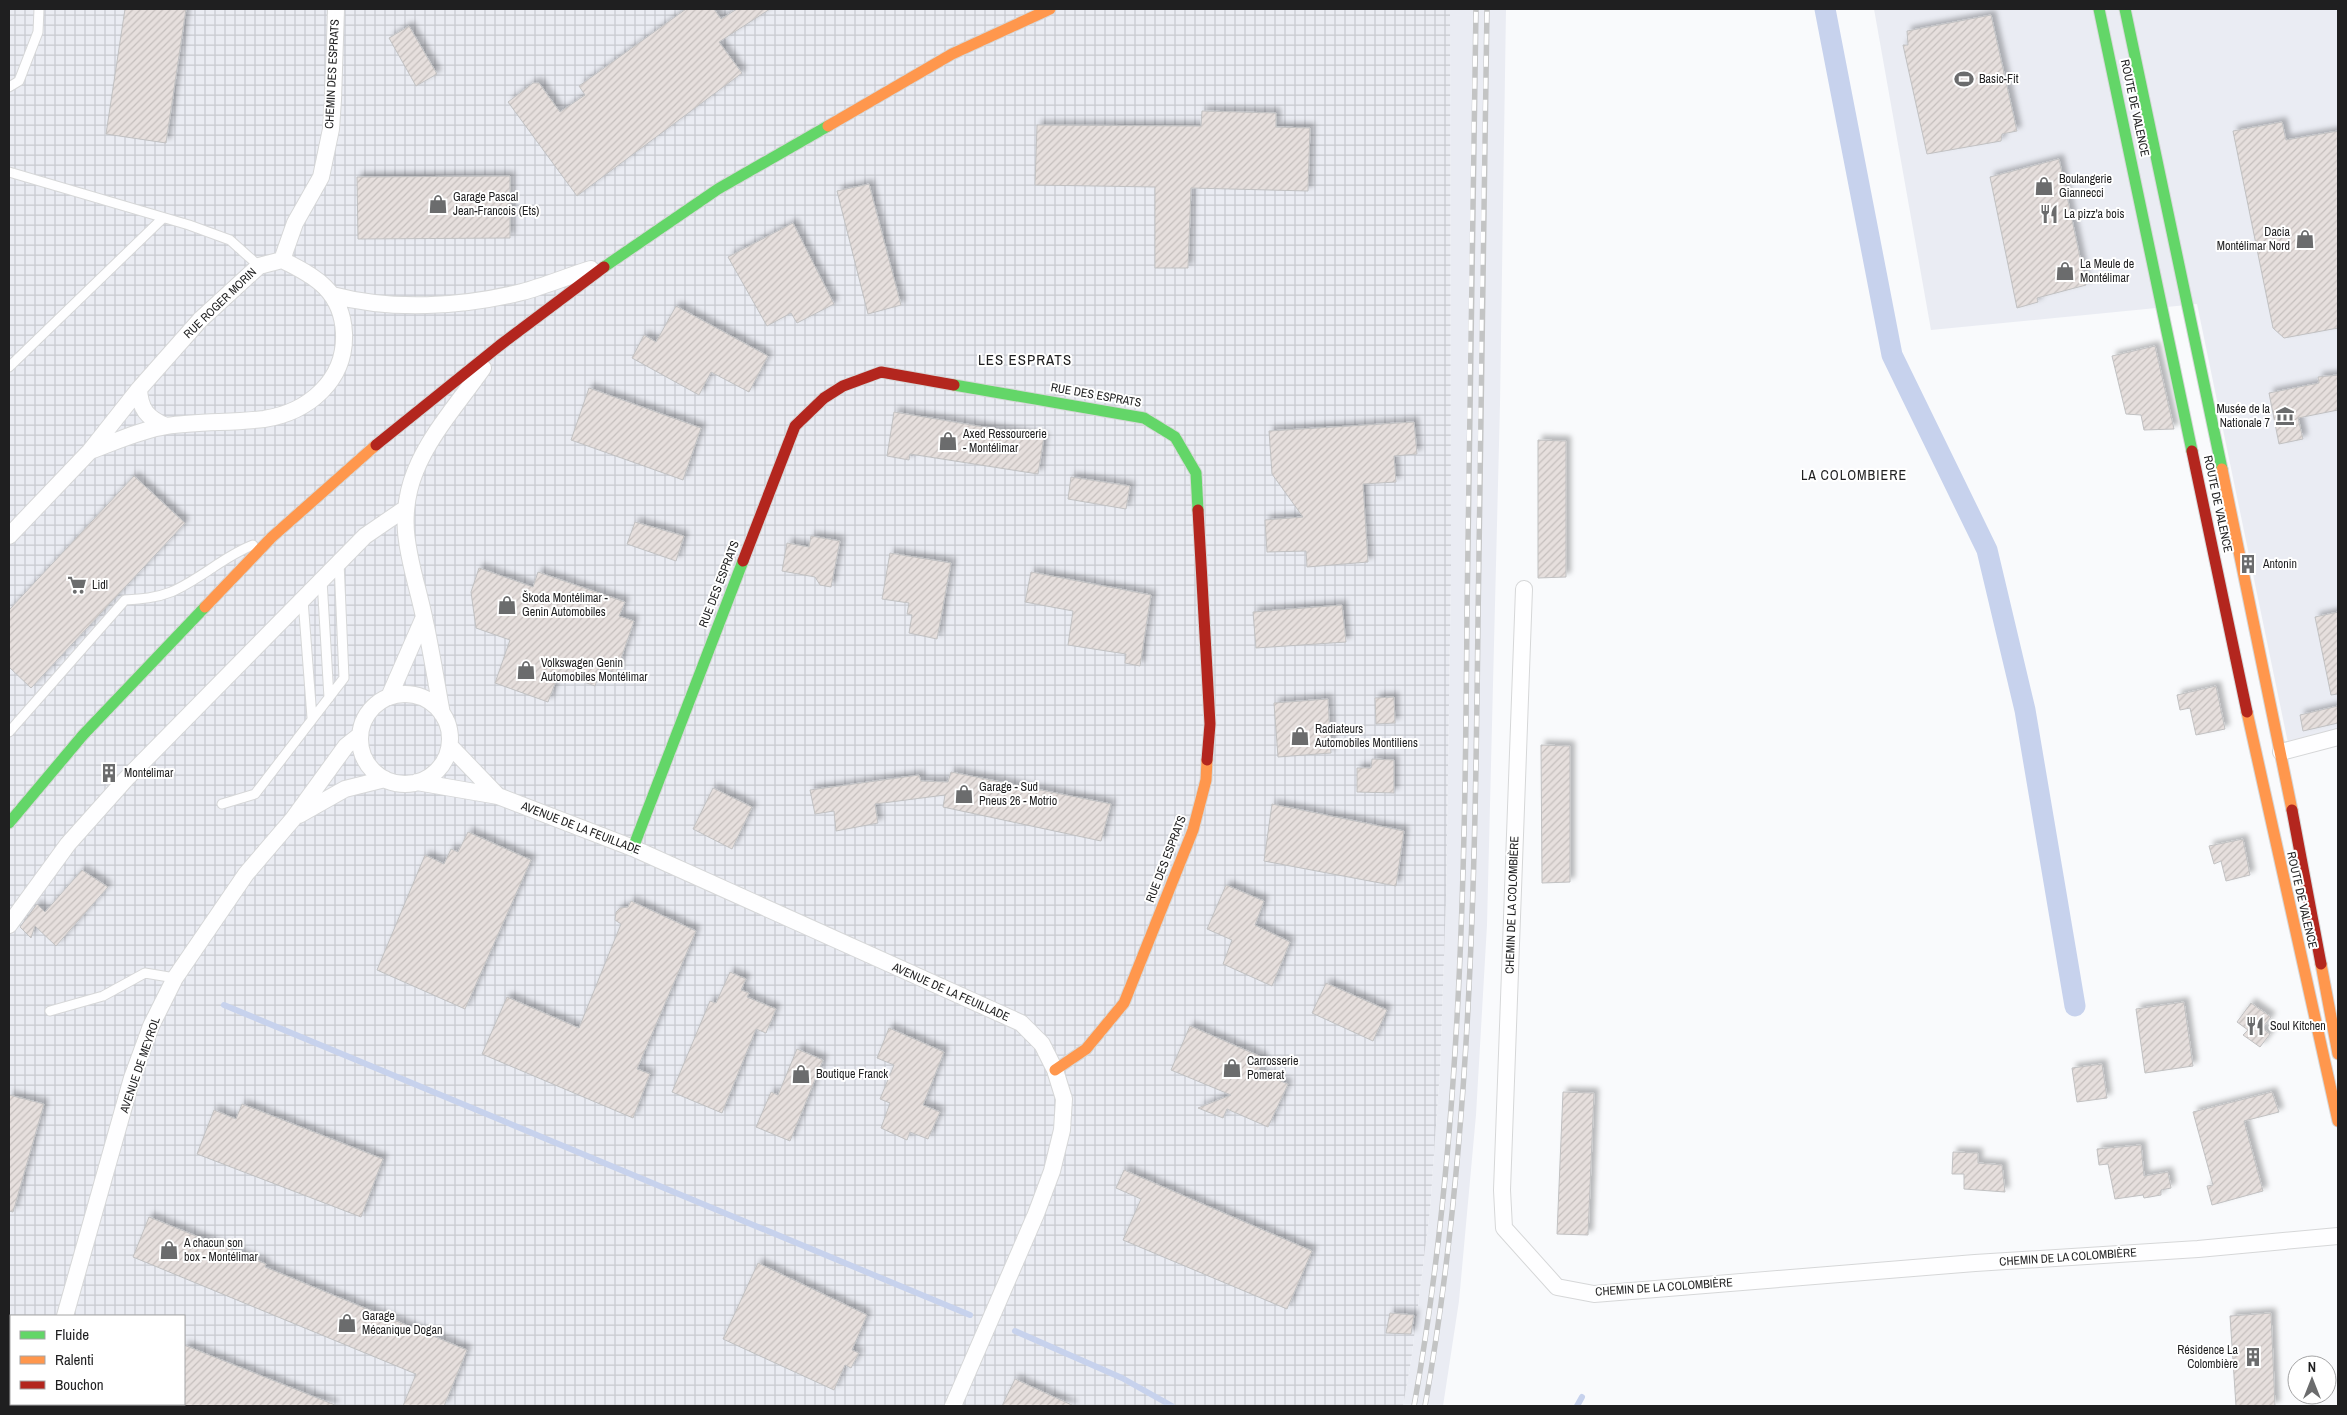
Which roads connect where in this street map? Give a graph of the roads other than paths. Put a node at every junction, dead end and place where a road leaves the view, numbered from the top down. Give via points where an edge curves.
1 (39, 9) edge
2 (336, 9) edge
3 (1050, 9) edge
4 (2099, 9) edge
5 (2125, 9) edge
6 (9, 87) edge
7 (9, 172) edge
8 (163, 218) junction
9 (282, 260) junction
10 (612, 262) junction
11 (259, 266) junction
12 (332, 295) junction
13 (499, 346) junction
14 (9, 367) edge
15 (139, 388) junction
16 (166, 426) junction
17 (90, 450) junction
18 (406, 508) junction
19 (9, 536) edge
20 (272, 537) junction
21 (339, 562) junction
22 (322, 580) junction
23 (1524, 589) dead end
24 (303, 600) junction
25 (424, 617) junction
26 (389, 697) junction
27 (329, 698) junction
28 (442, 714) junction
29 (312, 718) junction
30 (9, 732) edge
31 (360, 735) junction
32 (2338, 738) edge
33 (450, 746) junction
34 (2281, 752) junction
35 (385, 779) junction
36 (417, 782) junction
37 (498, 796) junction
38 (222, 804) dead end
39 (293, 819) junction
40 (9, 823) edge
41 (633, 848) junction
42 (9, 925) edge
43 (175, 978) junction
44 (50, 1011) dead end
45 (2338, 1054) edge
46 (1055, 1070) junction
47 (2338, 1121) edge
48 (2338, 1236) edge
49 (65, 1315) edge
50 (953, 1406) edge

1 - 6 lane via 38,32 19,82
2 - 9 street, CHEMIN DES ESPRATS via 331,129 320,177 295,223
3 - 10 main road via 952,54 718,189
4 - 47 main road, ROUTE DE VALENCE via 2272,829
5 - 34 main road, ROUTE DE VALENCE
7 - 8 lane
8 - 11 lane via 230,240
8 - 14 lane
9 - 11 street, RUE ROGER MORIN
9 - 12 street via 315,277
10 - 12 street via 522,292 467,302 391,305
10 - 13 main road
11 - 15 street, RUE ROGER MORIN via 200,320
12 - 16 street via 343,321 344,347 336,374 310,402 265,419
13 - 18 street via 428,445 414,473
13 - 20 main road via 382,440
15 - 16 street via 142,409 154,421
15 - 17 street, RUE ROGER MORIN
16 - 17 street
17 - 19 street, RUE ROGER MORIN
18 - 21 street via 365,536
18 - 25 street via 405,537
20 - 30 lane via 236,551 171,592 125,600
20 - 40 main road via 83,735
21 - 22 street
21 - 27 lane via 344,678
22 - 24 street
22 - 27 lane
23 - 48 street, CHEMIN DE LA COLOMBIÈRE via 1502,1190 1504,1228 1557,1287 1594,1294
24 - 29 lane
24 - 42 street via 126,779 68,844
25 - 26 street
25 - 28 street
26 - 28 street via 401,694 424,698
26 - 31 street via 369,712
27 - 29 lane
28 - 33 street via 448,723
29 - 38 lane via 255,794
31 - 35 street via 366,761
31 - 39 street, AVENUE DE MEYROL via 346,746
32 - 34 street
33 - 36 street via 439,769
33 - 37 street, AVENUE DE LA FEUILLADE
34 - 45 main road, ROUTE DE VALENCE
35 - 36 street via 396,783
35 - 39 street, AVENUE DE MEYROL via 345,789
36 - 37 street, AVENUE DE LA FEUILLADE
37 - 41 street, AVENUE DE LA FEUILLADE
39 - 43 street, AVENUE DE MEYROL via 246,874
41 - 46 street, AVENUE DE LA FEUILLADE via 1020,1023 1042,1044
41 - 46 main road, RUE DES ESPRATS via 795,426 820,399 850,382 881,372 1144,418 1175,438 1196,473 1210,724 1208,763 1193,830 1124,1003 1086,1049
43 - 44 lane via 145,973 104,996
43 - 49 street, AVENUE DE MEYROL via 151,1026 132,1078
46 - 50 street, AVENUE DE LA FEUILLADE via 1064,1099 1062,1130 1052,1171

